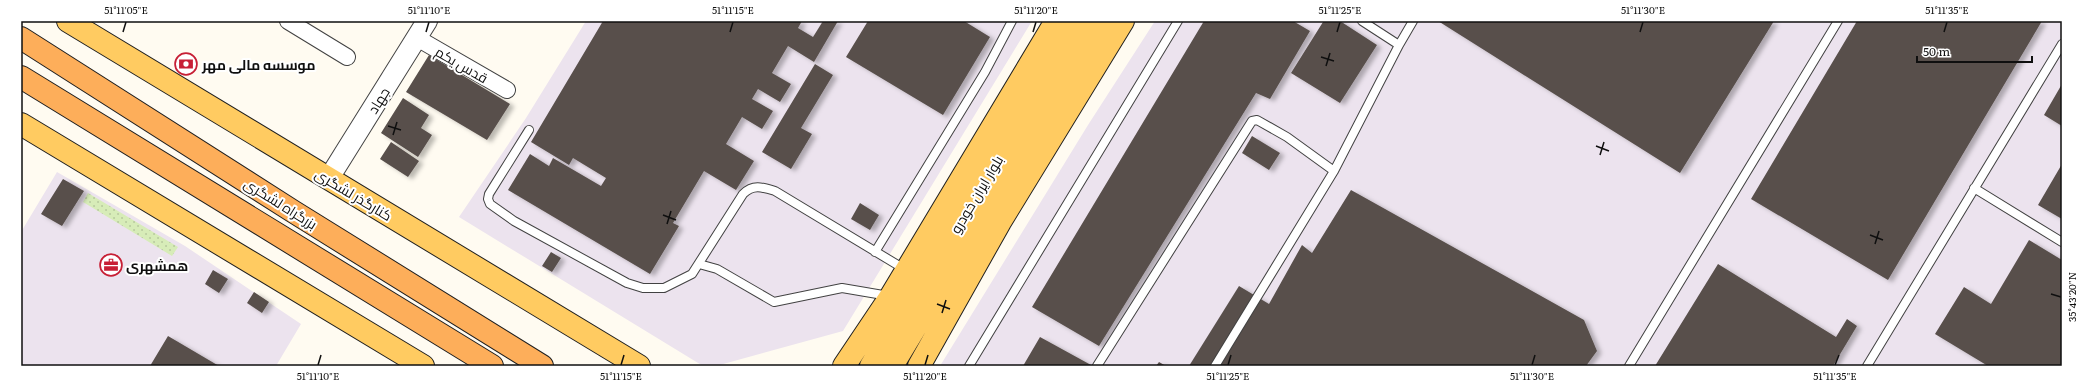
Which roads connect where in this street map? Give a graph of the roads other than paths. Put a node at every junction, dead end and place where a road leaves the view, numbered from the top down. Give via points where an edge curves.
1 (288, 21) edge
2 (427, 21) edge
3 (1012, 21) edge
4 (1056, 21) edge
5 (1080, 21) edge
6 (1101, 21) edge
7 (1123, 21) edge
8 (1178, 21) edge
9 (1362, 21) edge
10 (1413, 21) edge
11 (1838, 21) edge
12 (75, 23) edge
13 (21, 38) edge
14 (417, 38) junction
15 (2062, 44) edge
16 (1399, 45) junction
17 (347, 58) dead end
18 (21, 78) edge
19 (507, 90) dead end
20 (21, 124) edge
21 (529, 130) dead end
22 (1334, 171) junction
23 (329, 178) junction
24 (1974, 188) junction
25 (2062, 242) edge
26 (875, 252) junction
27 (699, 264) junction
28 (906, 270) junction
29 (891, 296) junction
30 (632, 365) edge
31 (423, 366) edge
32 (492, 366) edge
33 (542, 366) edge
34 (844, 366) edge
35 (871, 366) edge
36 (892, 366) edge
37 (919, 366) edge
38 (969, 366) edge
39 (1097, 366) edge
40 (1215, 366) edge
41 (1629, 366) edge
42 (1867, 366) edge

1 - 17 street
2 - 14 street, جهاد
3 - 26 lane
4 - 28 main road, بلوار ایران خودرو
5 - 35 main road, بلوار ایران خودرو
6 - 36 main road, بلوار ایران خودرو
7 - 37 main road via 1000,222
8 - 38 lane
9 - 16 lane
10 - 16 lane
11 - 41 lane
12 - 23 main road, کنارگذر لشگری
13 - 33 highway, بزرگراه لشگری
14 - 19 street, قدس یکم
14 - 23 street, جهاد
15 - 24 lane
16 - 22 lane
18 - 32 highway, بزرگراه لشگری
20 - 31 main road
21 - 27 lane via 489,194 490,204 514,221 627,283 643,288 664,288 692,274
22 - 39 lane via 1287,137 1257,120 1252,121
22 - 40 lane
23 - 30 main road, کنارگذر لشگری via 553,314 602,358
24 - 25 lane
24 - 42 lane
26 - 27 lane via 775,191 760,187 749,188 743,194
26 - 28 lane
27 - 29 lane via 717,269 774,302 842,288
28 - 29 main road, بلوار ایران خودرو
29 - 34 main road, بلوار ایران خودرو

